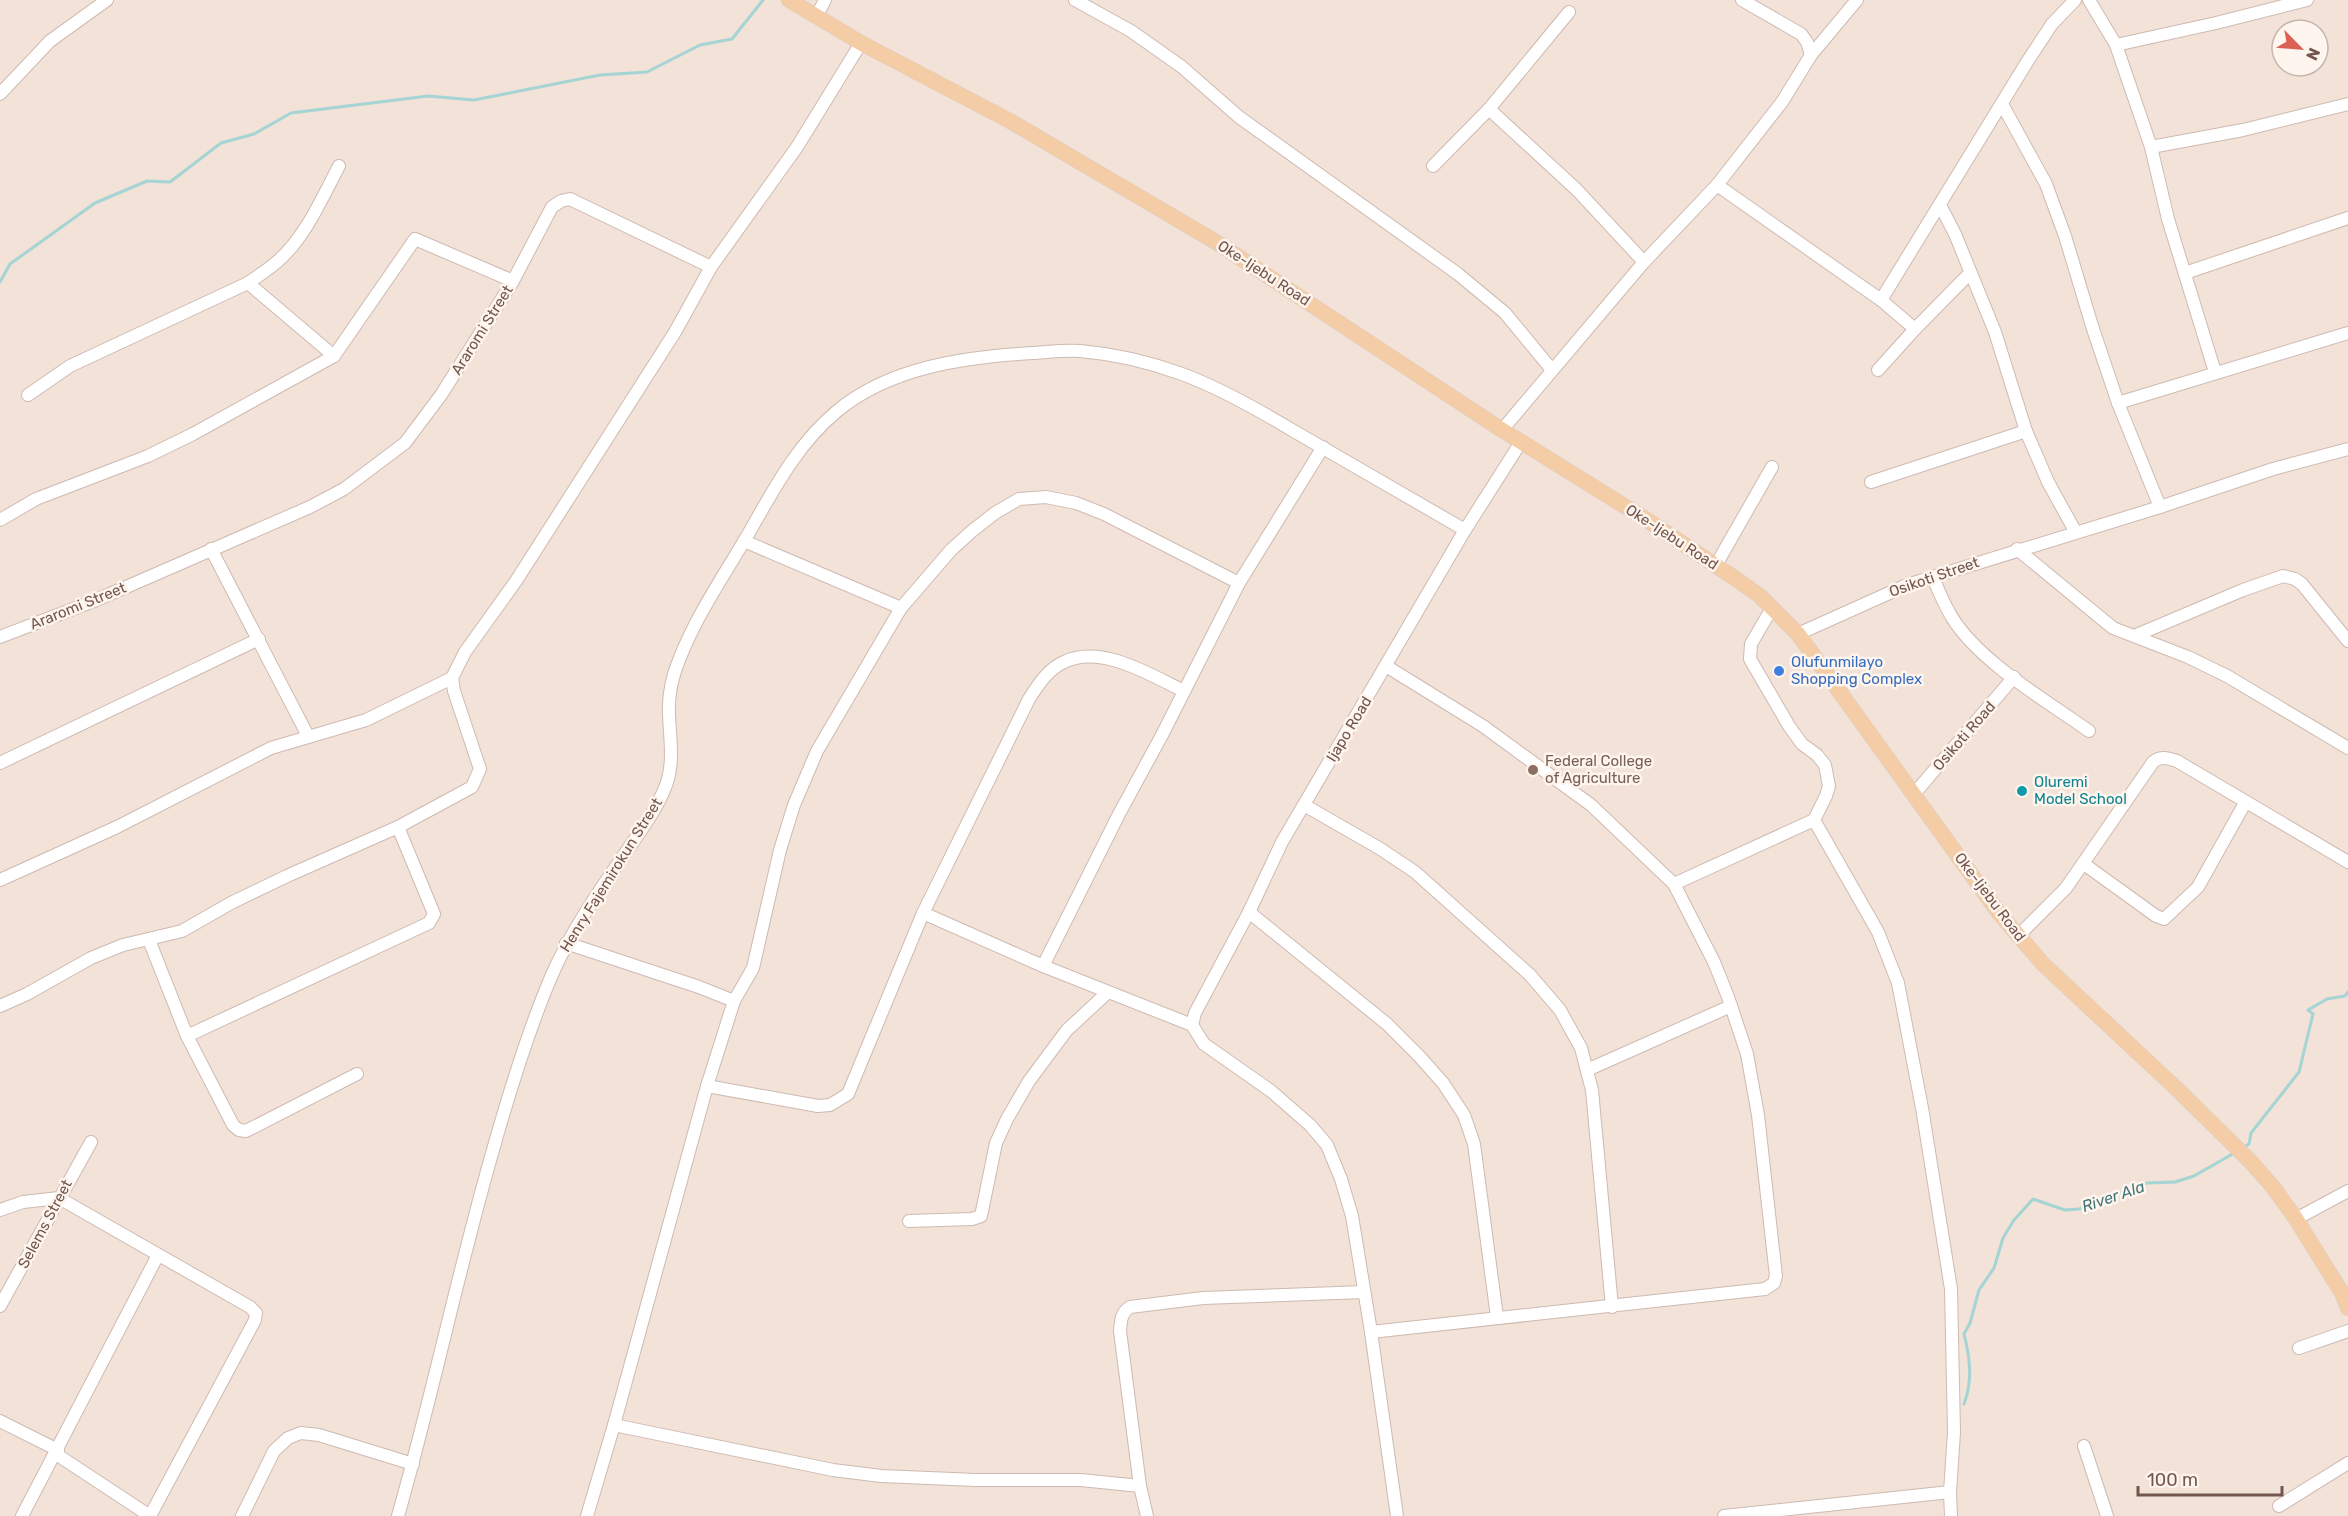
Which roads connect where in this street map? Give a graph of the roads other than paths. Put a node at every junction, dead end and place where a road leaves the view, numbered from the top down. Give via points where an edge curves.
1 (107, 0) edge
2 (789, 0) edge
3 (825, 0) edge
4 (1075, 0) edge
5 (1742, 0) edge
6 (1857, 0) edge
7 (2075, 0) edge
8 (2089, 0) edge
9 (2307, 0) edge
10 (1569, 12) dead end
11 (817, 15) junction
12 (861, 43) junction
13 (2116, 45) junction
14 (1810, 55) junction
15 (0, 94) edge
16 (2002, 104) junction
17 (2348, 104) edge
18 (1489, 109) junction
19 (2151, 147) junction
20 (339, 166) dead end
21 (1433, 166) dead end
22 (1717, 185) junction
23 (1940, 205) junction
24 (2348, 218) edge
25 (1644, 262) junction
26 (711, 267) junction
27 (1970, 273) junction
28 (2185, 273) junction
29 (513, 281) junction
30 (248, 283) junction
31 (1881, 300) junction
32 (1915, 329) junction
33 (2348, 333) edge
34 (334, 356) junction
35 (1552, 370) junction
36 (1878, 370) dead end
37 (2215, 372) junction
38 (28, 395) dead end
39 (2118, 403) junction
40 (1502, 430) junction
41 (2026, 431) junction
42 (1521, 442) junction
43 (1323, 447) junction
44 (2348, 449) edge
45 (1772, 467) dead end
46 (1871, 482) dead end
47 (2160, 507) junction
48 (0, 520) edge
49 (1465, 530) junction
50 (2075, 531) junction
51 (744, 541) junction
52 (211, 549) junction
53 (2017, 549) junction
54 (1716, 565) junction
55 (1933, 578) junction
56 (1239, 583) junction
57 (901, 608) junction
58 (1772, 608) junction
59 (1798, 634) junction
60 (2134, 636) junction
61 (0, 637) edge
62 (259, 639) junction
63 (2348, 641) edge
64 (1386, 666) junction
65 (2014, 677) junction
66 (452, 678) junction
67 (1184, 691) junction
68 (2089, 731) dead end
69 (308, 736) junction
70 (2348, 748) edge
71 (0, 763) edge
72 (1914, 794) junction
73 (2245, 803) junction
74 (1304, 805) junction
75 (1814, 820) junction
76 (398, 828) junction
77 (2348, 862) edge
78 (2084, 864) junction
79 (0, 880) edge
80 (1674, 884) junction
81 (1249, 912) junction
82 (923, 913) junction
83 (2018, 936) junction
84 (149, 940) junction
85 (566, 943) junction
86 (1043, 966) junction
87 (1107, 993) junction
88 (734, 1001) junction
89 (0, 1006) edge
90 (1731, 1006) junction
91 (1192, 1025) junction
92 (187, 1036) junction
93 (1587, 1070) junction
94 (357, 1074) dead end
95 (707, 1086) junction
96 (91, 1142) dead end
97 (2348, 1191) edge
98 (59, 1198) junction
99 (0, 1210) edge
100 (2296, 1219) junction
101 (909, 1221) dead end
102 (158, 1255) junction
103 (1364, 1292) junction
104 (0, 1306) edge
105 (1612, 1307) junction
106 (2348, 1308) edge
107 (1497, 1317) junction
108 (2348, 1330) edge
109 (1371, 1332) junction
110 (2299, 1347) dead end
111 (0, 1421) edge
112 (614, 1425) junction
113 (2084, 1446) dead end
114 (57, 1452) junction
115 (2348, 1462) edge
116 (413, 1464) junction
117 (1140, 1486) junction
118 (1950, 1492) junction
119 (2278, 1506) dead end
120 (22, 1516) edge
121 (242, 1516) edge
122 (398, 1516) edge
123 (587, 1516) edge
124 (1147, 1516) edge
125 (1397, 1516) edge
126 (1724, 1516) edge
127 (1951, 1516) edge
128 (2107, 1516) edge

1 - 15 street via 50,41
2 - 11 main road, Oke-Ijebu Road
3 - 11 street
4 - 35 street via 1174,61 1239,117 1465,280 1505,314
5 - 14 street via 1801,34
6 - 14 street
7 - 16 street via 2052,24
8 - 13 street
9 - 13 street
10 - 18 street
11 - 12 main road, Oke-Ijebu Road
12 - 26 street via 797,147
12 - 40 main road, Oke-Ijebu Road via 1010,121 1216,242
13 - 19 street
14 - 22 street via 1782,102
16 - 23 street
16 - 39 street via 2046,184
17 - 19 street via 2243,130
18 - 21 street
18 - 25 street via 1577,190
19 - 28 street
20 - 30 street via 297,239 279,260
22 - 25 street
22 - 31 street
23 - 27 street
23 - 31 street
24 - 28 street
25 - 35 street
26 - 29 street, Araromi Street via 570,199 552,207
26 - 66 street via 636,394 516,581 465,652
27 - 32 street
27 - 41 street via 1995,332
28 - 37 street
29 - 34 street via 415,239
29 - 52 street, Araromi Street via 441,395 399,448 344,489
30 - 34 street
30 - 38 street via 70,366
31 - 32 street
32 - 36 street
33 - 37 street
34 - 48 street via 184,439 36,499
35 - 40 street
37 - 39 street
39 - 47 street
40 - 42 main road, Oke-Ijebu Road
41 - 46 street
41 - 50 street
42 - 49 street, Ijapo Road
42 - 54 main road, Oke-Ijebu Road
43 - 49 street, Henry Fajemirokun Street
43 - 51 street, Henry Fajemirokun Street via 1187,375 1150,363 1075,350 969,359 887,380 839,409 793,459
43 - 56 street
44 - 47 street, Osikoti Street
45 - 54 street
47 - 50 street, Osikoti Street
49 - 64 street, Ijapo Road
50 - 53 street, Osikoti Street
51 - 57 street
51 - 85 street, Henry Fajemirokun Street via 678,662 670,686 670,770 665,788
52 - 61 street, Araromi Street
52 - 62 street
53 - 55 street, Osikoti Street
53 - 60 street via 2099,619
54 - 58 main road, Oke-Ijebu Road
55 - 59 street, Osikoti Street via 1907,585
55 - 65 street via 1965,635
56 - 57 street via 1104,514 1046,496 1019,499 979,525 951,550
56 - 67 street
57 - 88 street via 817,751 794,805 753,968
58 - 59 main road, Oke-Ijebu Road
58 - 75 street via 1751,644 1750,659 1789,726 1825,765 1829,786
59 - 72 main road, Oke-Ijebu Road
60 - 63 street via 2283,576 2301,584
60 - 70 street via 2227,676
62 - 69 street
62 - 71 street
64 - 74 street, Ijapo Road
64 - 80 street via 1483,726 1591,806
65 - 68 street
65 - 72 street, Osikoti Road
66 - 69 street via 366,720
66 - 76 street via 480,769 477,778 472,787
67 - 82 street via 1130,666 1101,658 1080,657 1063,662 1042,679
67 - 86 street
69 - 79 street via 271,748 117,827
72 - 83 main road, Oke-Ijebu Road
73 - 77 street
73 - 78 street via 2177,761 2158,758
73 - 78 street via 2198,887 2164,919
74 - 81 street, Ijapo Road
74 - 93 street via 1415,872 1521,966 1560,1010 1581,1048
75 - 80 street
75 - 118 street via 1878,932 1898,982 1951,1289 1954,1432
76 - 84 street via 287,876 182,931
76 - 92 street via 434,914 429,923
78 - 83 street
80 - 90 street via 1714,962
81 - 91 street, Ijapo Road
81 - 107 street via 1387,1024 1443,1083 1464,1115 1474,1144
82 - 86 street
82 - 95 street via 848,1094 841,1100 818,1106
83 - 100 main road, Oke-Ijebu Road via 2239,1150
84 - 89 street via 91,958
84 - 92 street
85 - 88 street
85 - 116 street, Henry Fajemirokun Street via 517,1062
86 - 87 street
87 - 91 street
87 - 101 street via 1061,1038 1007,1119 996,1143 981,1216
88 - 95 street
90 - 93 street
90 - 105 street via 1747,1054 1758,1115 1774,1283 1765,1289
91 - 103 street via 1204,1044 1293,1109 1327,1145 1352,1216
92 - 94 street via 239,1130 246,1131
93 - 105 street via 1593,1090
95 - 112 street
96 - 98 street, Selems Street
97 - 100 street
98 - 99 street via 23,1202
98 - 102 street
98 - 104 street, Selems Street
100 - 106 main road, Oke-Ijebu Road
102 - 114 street
102 - 114 street via 250,1307 256,1313 255,1320 150,1516
103 - 109 street
103 - 117 street via 1203,1298 1130,1307 1125,1311 1120,1331
105 - 107 street
107 - 109 street
108 - 110 street
109 - 125 street
111 - 114 street
112 - 117 street via 833,1470 881,1476 1081,1480
112 - 123 street
113 - 128 street
114 - 120 street
115 - 119 street
116 - 121 street via 301,1433 288,1438 274,1451
116 - 122 street, Henry Fajemirokun Street
117 - 124 street
118 - 126 street
118 - 127 street

